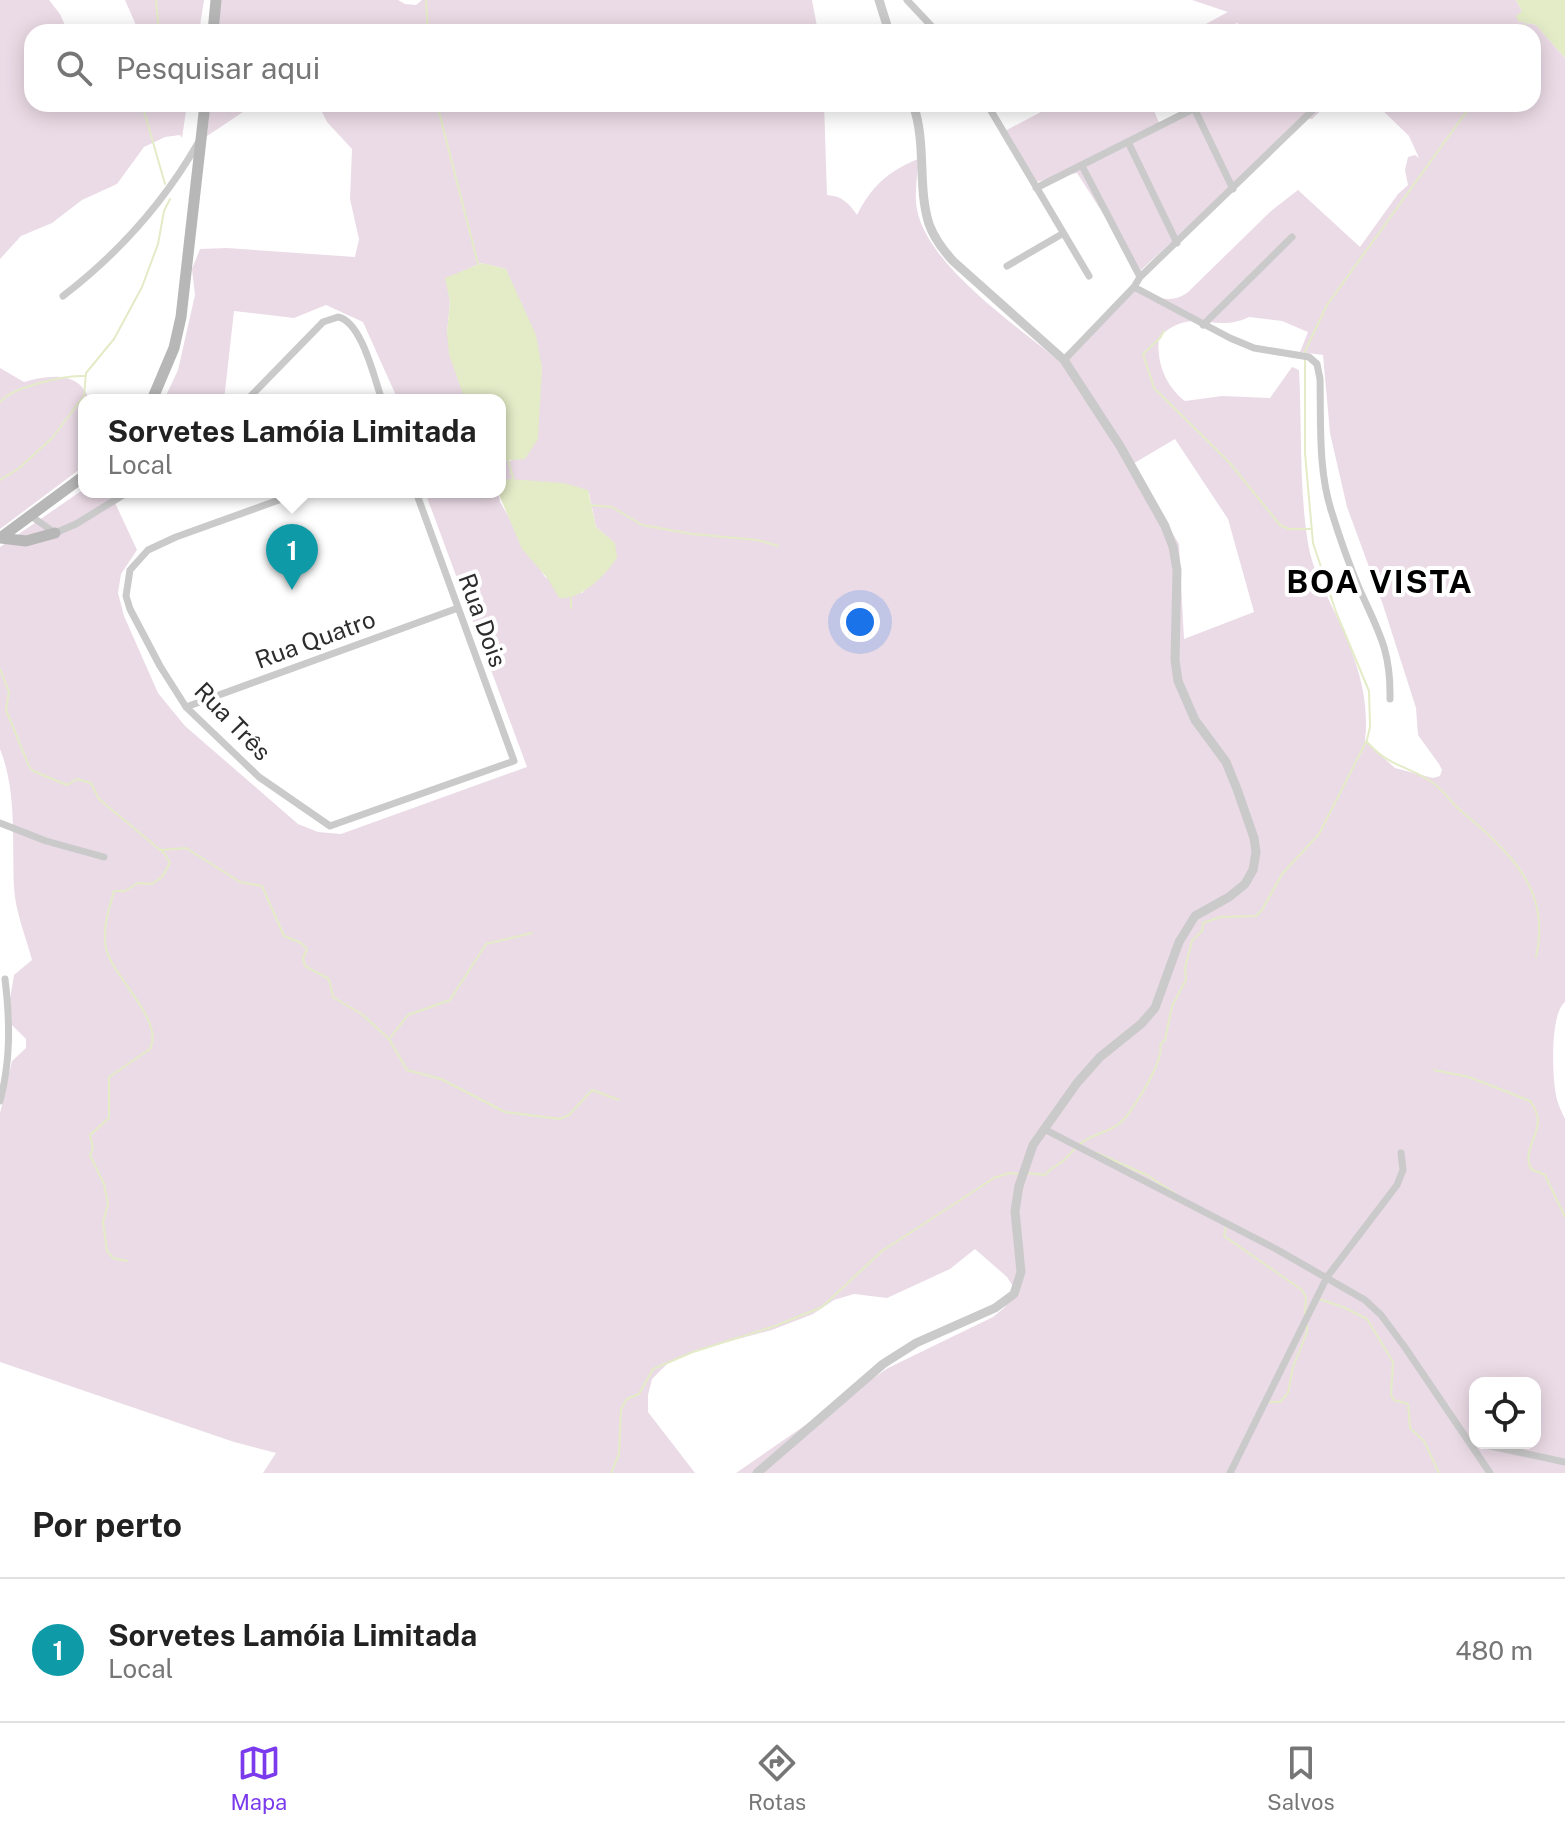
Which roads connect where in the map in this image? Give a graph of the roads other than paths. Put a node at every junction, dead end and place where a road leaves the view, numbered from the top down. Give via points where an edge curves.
1 (216, 0) edge
2 (879, 0) edge
3 (907, 0) edge
4 (214, 24) edge
5 (886, 24) edge
6 (930, 24) edge
7 (204, 112) edge
8 (915, 112) edge
9 (992, 112) edge
10 (1186, 112) edge
11 (1201, 112) edge
12 (1311, 112) edge
13 (201, 137) junction
14 (1128, 142) junction
15 (1082, 166) junction
16 (1036, 188) junction
17 (1233, 189) junction
18 (1062, 234) junction
19 (1292, 237) dead end
20 (1177, 243) junction
21 (1007, 266) dead end
22 (1089, 276) dead end
23 (1140, 277) junction
24 (1134, 287) junction
25 (63, 296) dead end
26 (1203, 325) junction
27 (1064, 360) junction
28 (155, 394) edge
29 (253, 394) edge
30 (380, 394) edge
31 (78, 481) edge
32 (118, 498) edge
33 (284, 498) edge
34 (418, 498) edge
35 (31, 516) junction
36 (55, 533) junction
37 (0, 538) edge
38 (458, 608) junction
39 (1390, 699) dead end
40 (186, 707) junction
41 (514, 761) joint
42 (0, 823) edge
43 (104, 857) dead end
44 (5, 979) dead end
45 (3, 1081) edge
46 (0, 1101) edge
47 (1044, 1129) junction
48 (1401, 1153) dead end
49 (1327, 1277) junction
50 (1469, 1436) edge
51 (1477, 1449) edge
52 (1505, 1449) edge
53 (1565, 1462) edge
54 (757, 1473) edge
55 (1230, 1473) edge
56 (1490, 1473) edge

1 - 4 main road
2 - 5 street
3 - 6 street
7 - 13 main road
8 - 27 street via 925,207 939,244
9 - 16 street
10 - 14 street
11 - 17 street
12 - 17 street
13 - 25 street via 132,236
13 - 28 main road via 181,317
14 - 15 street
14 - 20 street
15 - 16 street
15 - 23 street
16 - 18 street
17 - 20 street
18 - 21 street
18 - 22 street
19 - 26 street
20 - 23 street
23 - 24 street
24 - 26 street
24 - 27 street
26 - 39 street via 1254,348 1309,357 1317,364 1330,510 1385,644
27 - 47 street via 1165,526 1177,570 1178,681 1195,720 1226,762 1256,852 1245,884 1186,927 1155,1008 1100,1057
29 - 30 street via 323,322 338,317 358,335
31 - 35 main road
32 - 36 street
33 - 40 street, Rua Três via 148,550 130,570 130,609
34 - 38 street, Rua Dois
35 - 36 street
35 - 37 main road
36 - 37 main road via 26,541
38 - 40 street, Rua Quatro
38 - 41 street, Rua Dois
40 - 41 street, Rua Três via 259,777 330,826
42 - 43 street
44 - 45 street via 10,1023
45 - 46 street
47 - 49 street
47 - 54 street via 1019,1186 1015,1232 1021,1272 1014,1294 883,1364
48 - 49 street via 1403,1170 1397,1185
49 - 50 street via 1381,1315
49 - 55 street
51 - 56 street
52 - 53 street

